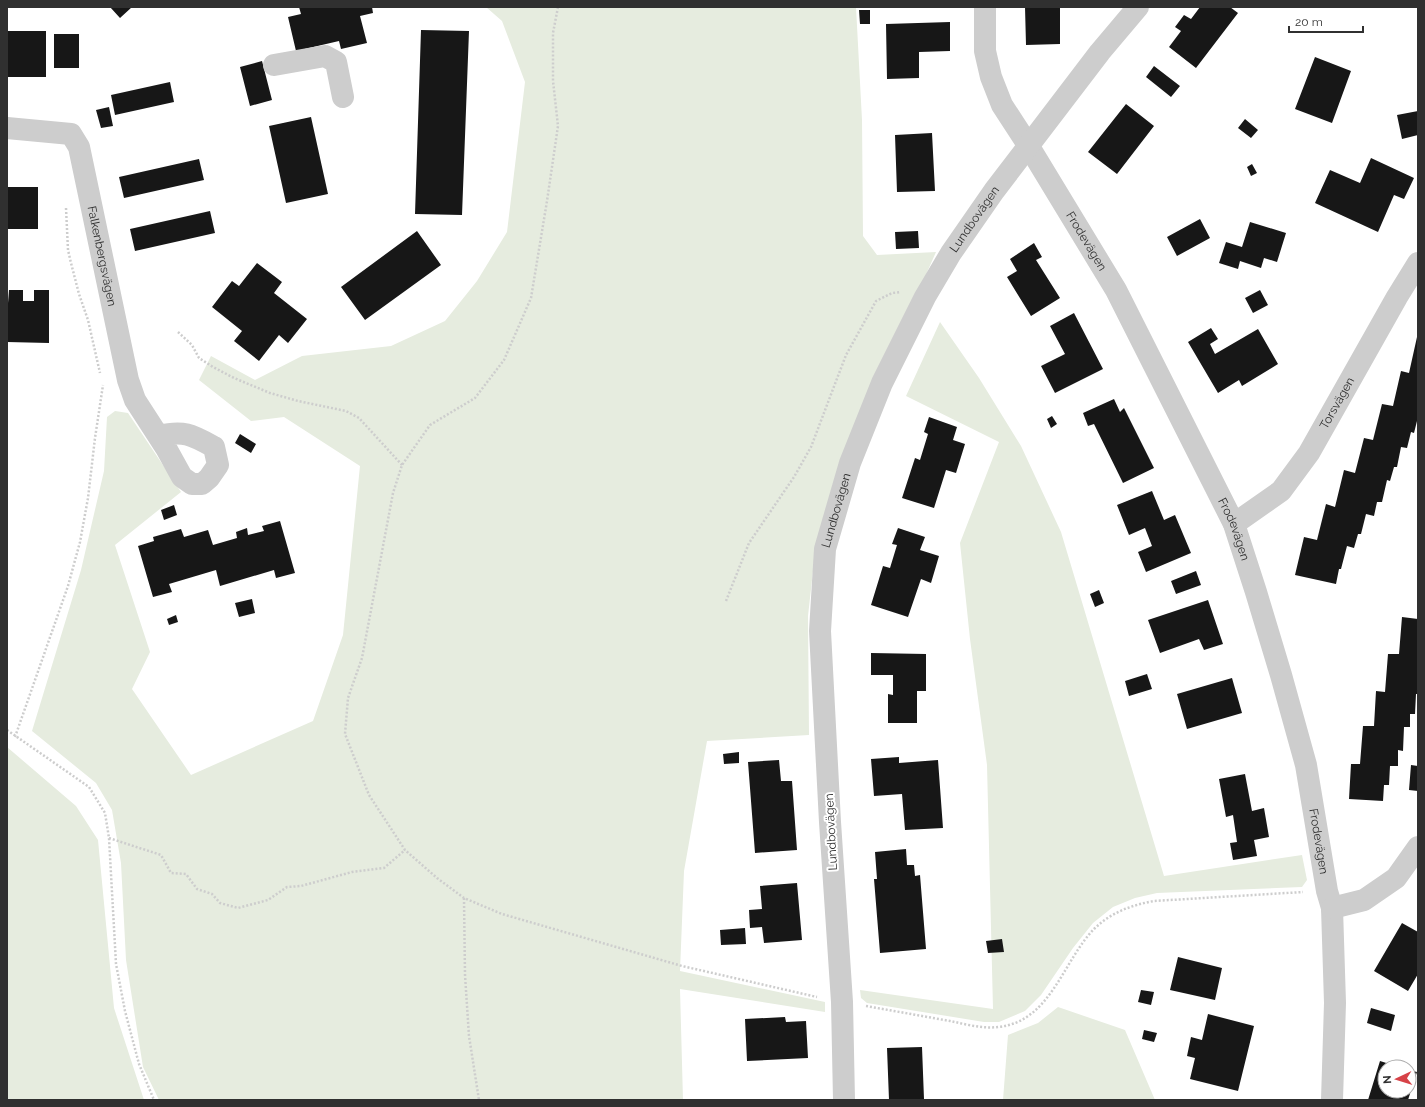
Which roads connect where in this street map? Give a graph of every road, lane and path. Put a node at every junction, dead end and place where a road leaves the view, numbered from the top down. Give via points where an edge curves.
1 (558, 7) edge
2 (985, 7) edge
3 (1138, 7) edge
4 (274, 65) dead end
5 (343, 97) dead end
6 (7, 128) edge
7 (1028, 145) junction
8 (65, 204) dead end
9 (1418, 263) edge
10 (925, 297) junction
11 (178, 332) dead end
12 (101, 375) dead end
13 (102, 380) dead end
14 (159, 436) dead end
15 (402, 465) junction
16 (1234, 524) junction
17 (726, 601) dead end
18 (7, 730) edge
19 (16, 737) junction
20 (109, 838) junction
21 (1418, 847) edge
22 (405, 850) junction
23 (464, 898) junction
24 (1330, 900) junction
25 (842, 1002) junction
26 (154, 1100) edge
27 (480, 1100) edge
28 (844, 1100) edge
29 (1332, 1100) edge

1 - 15 path via 553,34 553,80 558,126 531,298 504,360 475,398 430,425
2 - 7 street, Frodevägen via 985,52 991,77 1002,104
3 - 7 street, Lundbovägen
4 - 5 street via 325,56 336,62
6 - 14 street, Falkenbergsvägen via 71,134 79,147 128,380 135,400
7 - 10 street, Lundbovägen via 951,253
7 - 16 street, Frodevägen via 1116,290
8 - 12 path via 70,263 88,320
9 - 16 street, Torsvägen via 1309,453 1281,491
10 - 17 path via 908,292 892,293 876,301 846,355 811,447 749,543
10 - 25 street, Lundbovägen via 870,412 850,463 825,549 820,631
11 - 15 path via 192,345 199,358 234,378 270,393 346,411 359,418
13 - 19 path via 104,386 80,542 68,586
15 - 22 path via 393,493 362,658 348,698 345,734 368,795
16 - 24 street, Frodevägen via 1270,637 1306,765
18 - 19 path
19 - 20 path via 89,787 105,813
20 - 22 path via 160,855 171,873 186,874 198,889 212,894 220,903 238,908 268,900 287,887 301,886 352,872 384,868
20 - 26 path via 116,964 139,1064
21 - 24 street via 1396,878 1364,900
22 - 23 path
23 - 25 path via 502,914 682,966
23 - 27 path via 469,1036
24 - 25 path via 1154,901 1133,905 1112,915 1094,929 1045,1002 1016,1023 1004,1026 978,1026
24 - 29 street, Frodevägen via 1335,1003
25 - 28 street, Lundbovägen

